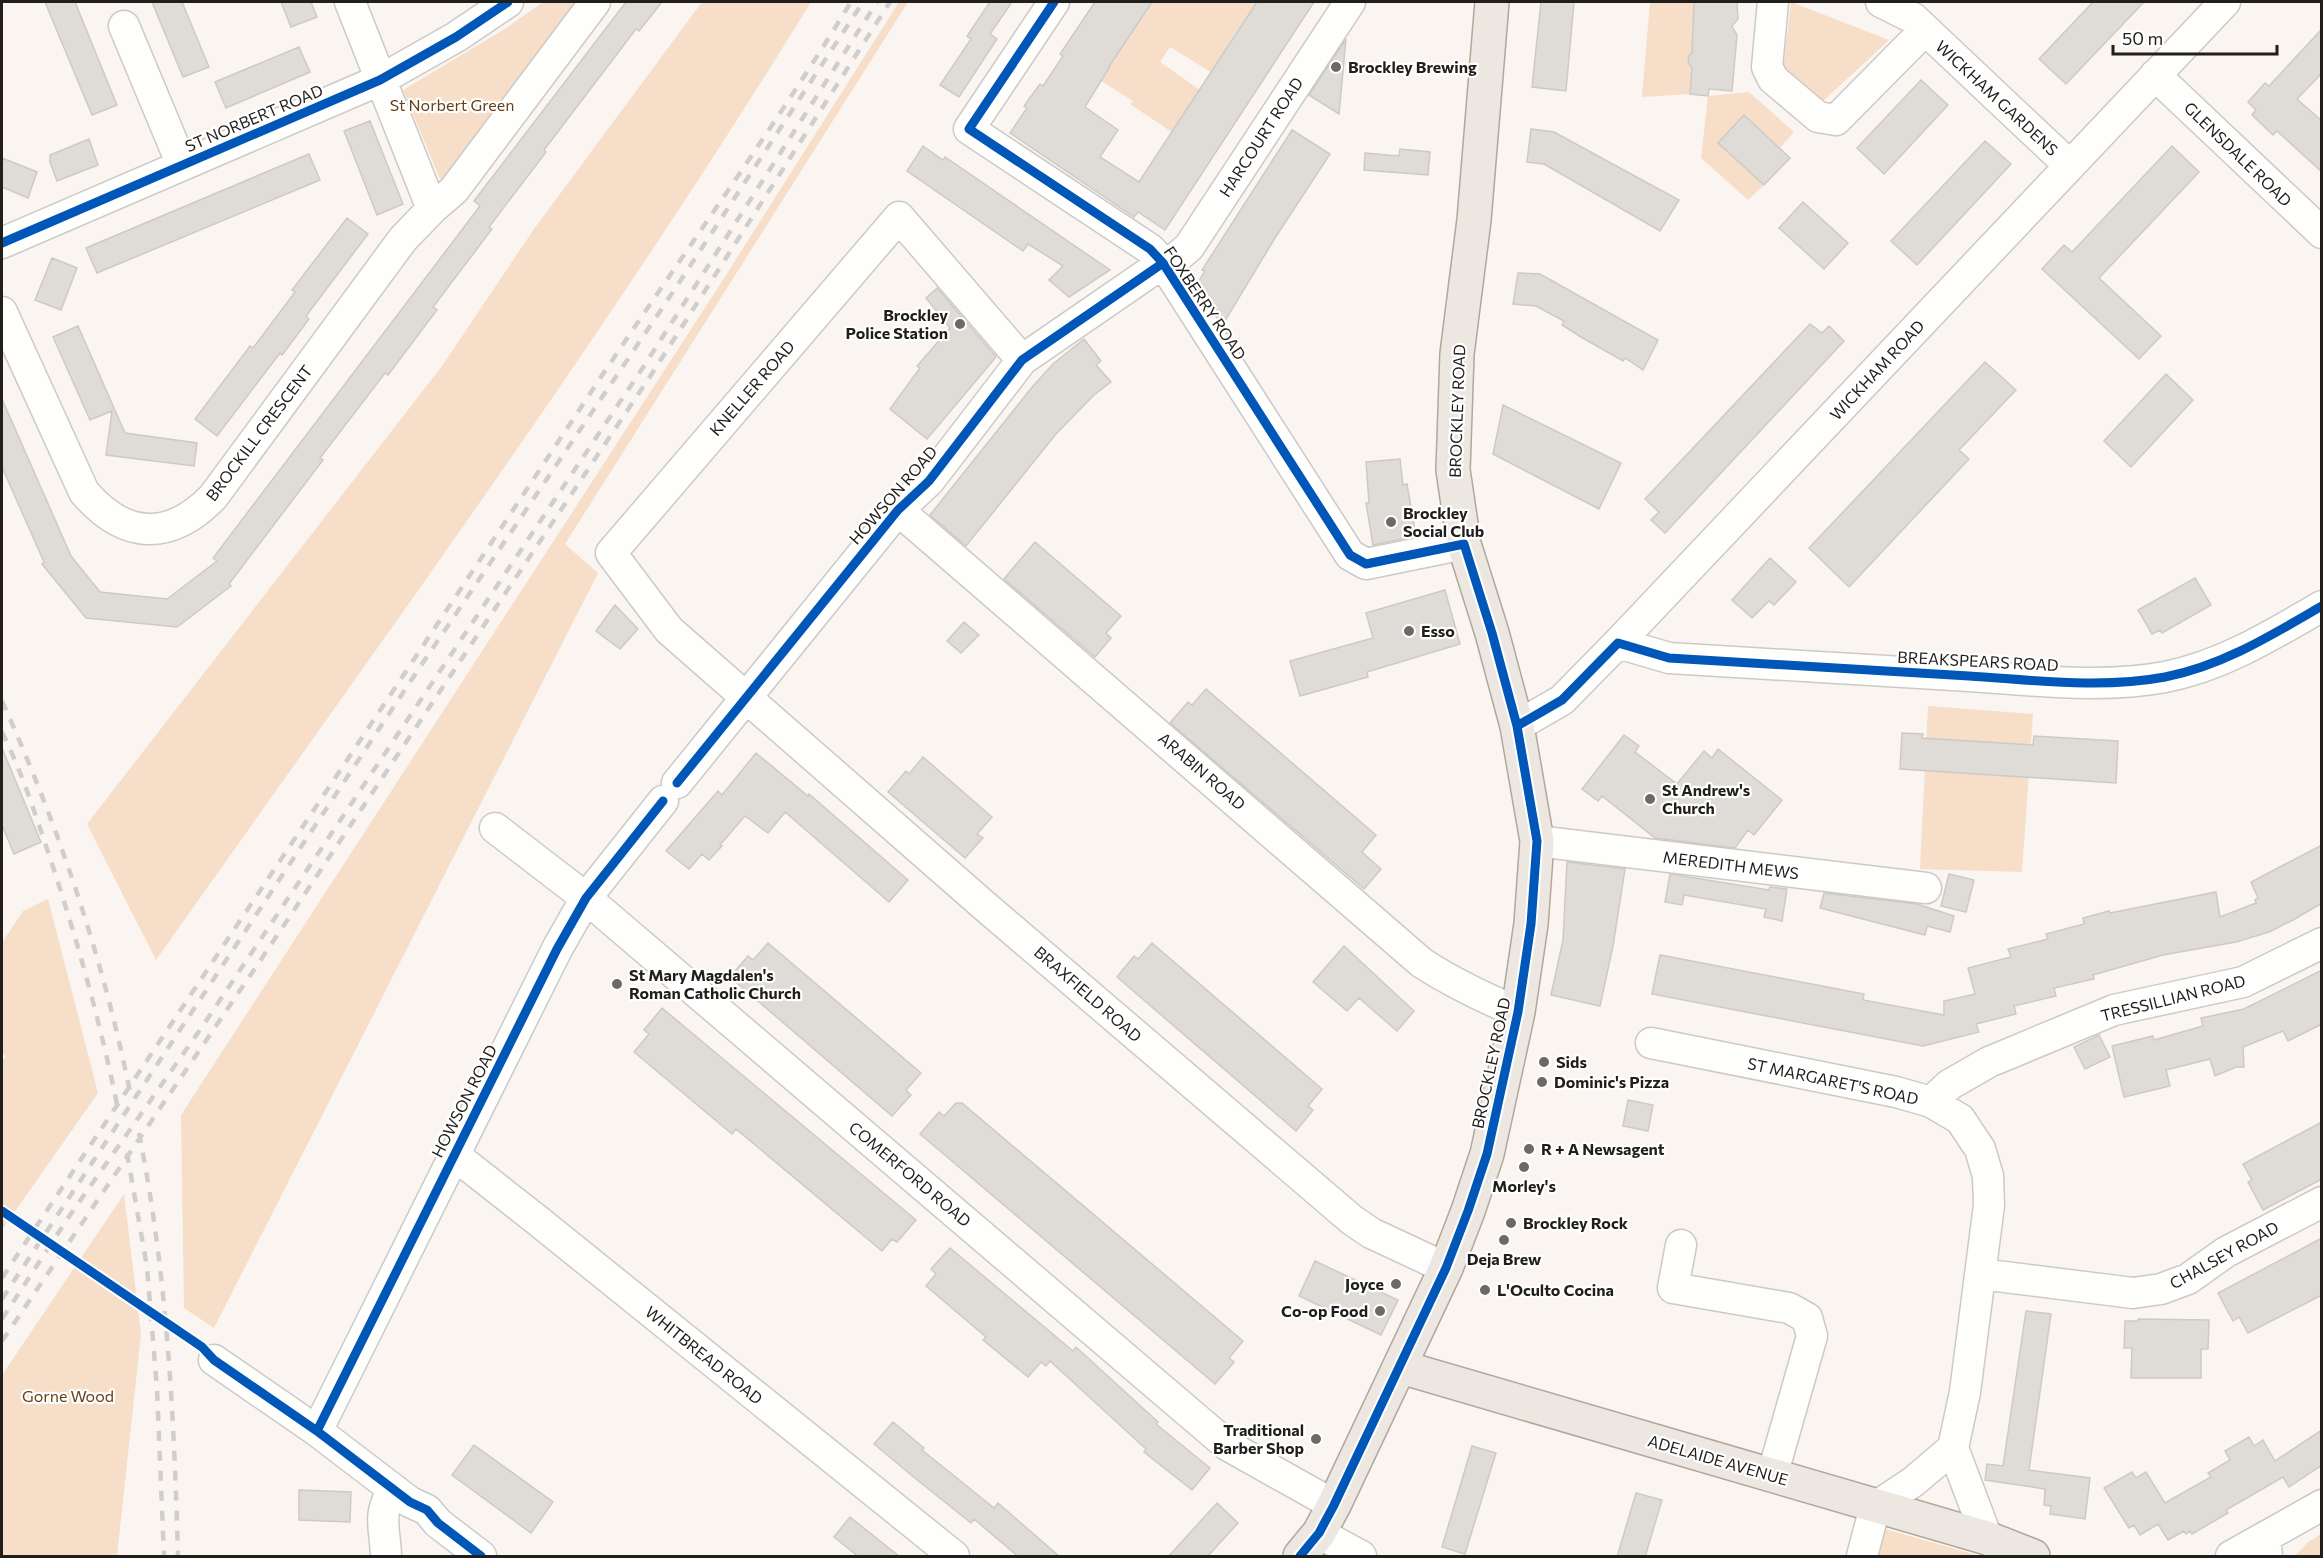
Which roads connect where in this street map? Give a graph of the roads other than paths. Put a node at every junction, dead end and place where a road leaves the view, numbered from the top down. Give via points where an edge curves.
1 (350, 2) edge
2 (508, 2) edge
3 (595, 2) edge
4 (1054, 2) edge
5 (1350, 2) edge
6 (1492, 2) edge
7 (1773, 2) edge
8 (1881, 2) edge
9 (2225, 2) edge
10 (124, 26) dead end
11 (1925, 30) junction
12 (2155, 75) junction
13 (380, 80) junction
14 (182, 165) junction
15 (2070, 166) junction
16 (432, 209) junction
17 (2322, 233) edge
18 (2, 243) edge
19 (1163, 263) junction
20 (2, 312) edge
21 (1022, 360) junction
22 (898, 510) junction
23 (1464, 544) junction
24 (2322, 606) edge
25 (1618, 643) junction
26 (745, 697) junction
27 (1517, 726) junction
28 (495, 828) dead end
29 (1537, 841) junction
30 (1926, 888) dead end
31 (586, 898) junction
32 (2322, 943) edge
33 (1518, 1012) junction
34 (1651, 1043) dead end
35 (1931, 1102) junction
36 (453, 1155) junction
37 (2322, 1202) edge
38 (1681, 1245) dead end
39 (1446, 1268) junction
40 (1980, 1274) junction
41 (214, 1360) dead end
42 (1401, 1367) junction
43 (316, 1431) junction
44 (1953, 1448) junction
45 (1772, 1476) junction
46 (393, 1489) junction
47 (2322, 1504) edge
48 (1875, 1507) junction
49 (1318, 1532) edge
50 (1987, 1538) junction
51 (2266, 1547) edge
52 (386, 1557) edge
53 (481, 1557) edge
54 (954, 1557) edge
55 (1361, 1557) edge
56 (1862, 1557) edge
57 (2033, 1557) edge
58 (2231, 1557) edge

1 - 13 street
2 - 13 street, ST NORBERT ROAD
3 - 16 street via 454,190
4 - 19 street, FOXBERRY ROAD via 969,129 1150,249
5 - 19 street, HARCOURT ROAD via 1189,247
6 - 23 main road, BROCKLEY ROAD via 1454,403 1453,470
7 - 11 street, WICKHAM GARDENS via 1767,67 1773,79 1818,117 1836,120
8 - 11 street, WICKHAM GARDENS via 1912,18
9 - 12 street, WICKHAM ROAD
10 - 14 street
11 - 15 street, WICKHAM GARDENS
12 - 15 street, WICKHAM ROAD
12 - 17 street, GLENSDALE ROAD
13 - 14 street, ST NORBERT ROAD
13 - 16 street
14 - 18 street, ST NORBERT ROAD
15 - 25 street, WICKHAM ROAD
16 - 20 street, BROCKILL CRESCENT via 403,239 213,497 197,513 158,529 118,522 84,492
19 - 21 street, HOWSON ROAD
19 - 23 street, FOXBERRY ROAD via 1350,555 1366,564
21 - 22 street, HOWSON ROAD via 928,481
21 - 26 street, KNELLER ROAD via 899,217 611,553 669,630
22 - 26 street, HOWSON ROAD
22 - 33 street, ARABIN ROAD via 1422,963 1477,995
23 - 27 main road, BROCKLEY ROAD
24 - 25 street, BREAKSPEARS ROAD via 2213,664 2166,677 2127,682 2046,681 1669,658
25 - 27 street, WICKHAM ROAD via 1562,700
26 - 31 street, HOWSON ROAD
26 - 39 street, BRAXFIELD ROAD via 1352,1220
27 - 29 main road, BROCKLEY ROAD
28 - 31 street, COMERFORD ROAD
29 - 30 street, MEREDITH MEWS
29 - 33 main road, BROCKLEY ROAD via 1531,924
31 - 36 street, HOWSON ROAD
31 - 49 street, COMERFORD ROAD via 1227,1445
32 - 35 street, TRESSILLIAN ROAD via 2243,982 2114,1010 1989,1062 1949,1084
33 - 39 main road, BROCKLEY ROAD via 1487,1154
34 - 35 street, ST MARGARET'S ROAD
35 - 40 street, ST MARGARET'S ROAD via 1960,1119 1980,1149 1988,1176 1989,1206
36 - 43 street, HOWSON ROAD
36 - 54 street, WHITBREAD ROAD
37 - 40 street, CHALSEY ROAD via 2226,1252 2188,1279 2161,1289 2133,1293
38 - 45 street via 1673,1288 1789,1308 1807,1318 1812,1336
39 - 42 main road, BROCKLEY ROAD
40 - 44 street, ST MARGARET'S ROAD via 1965,1392
41 - 43 street
42 - 45 main road, ADELAIDE AVENUE
42 - 49 main road, BROCKLEY ROAD
43 - 46 street
44 - 48 street
44 - 50 street
45 - 48 main road, ADELAIDE AVENUE
46 - 52 street via 381,1519
46 - 53 street via 427,1510
47 - 51 street
48 - 50 main road, ADELAIDE AVENUE
48 - 56 street
49 - 55 street, COMERFORD ROAD
50 - 57 main road, ADELAIDE AVENUE
51 - 58 street

